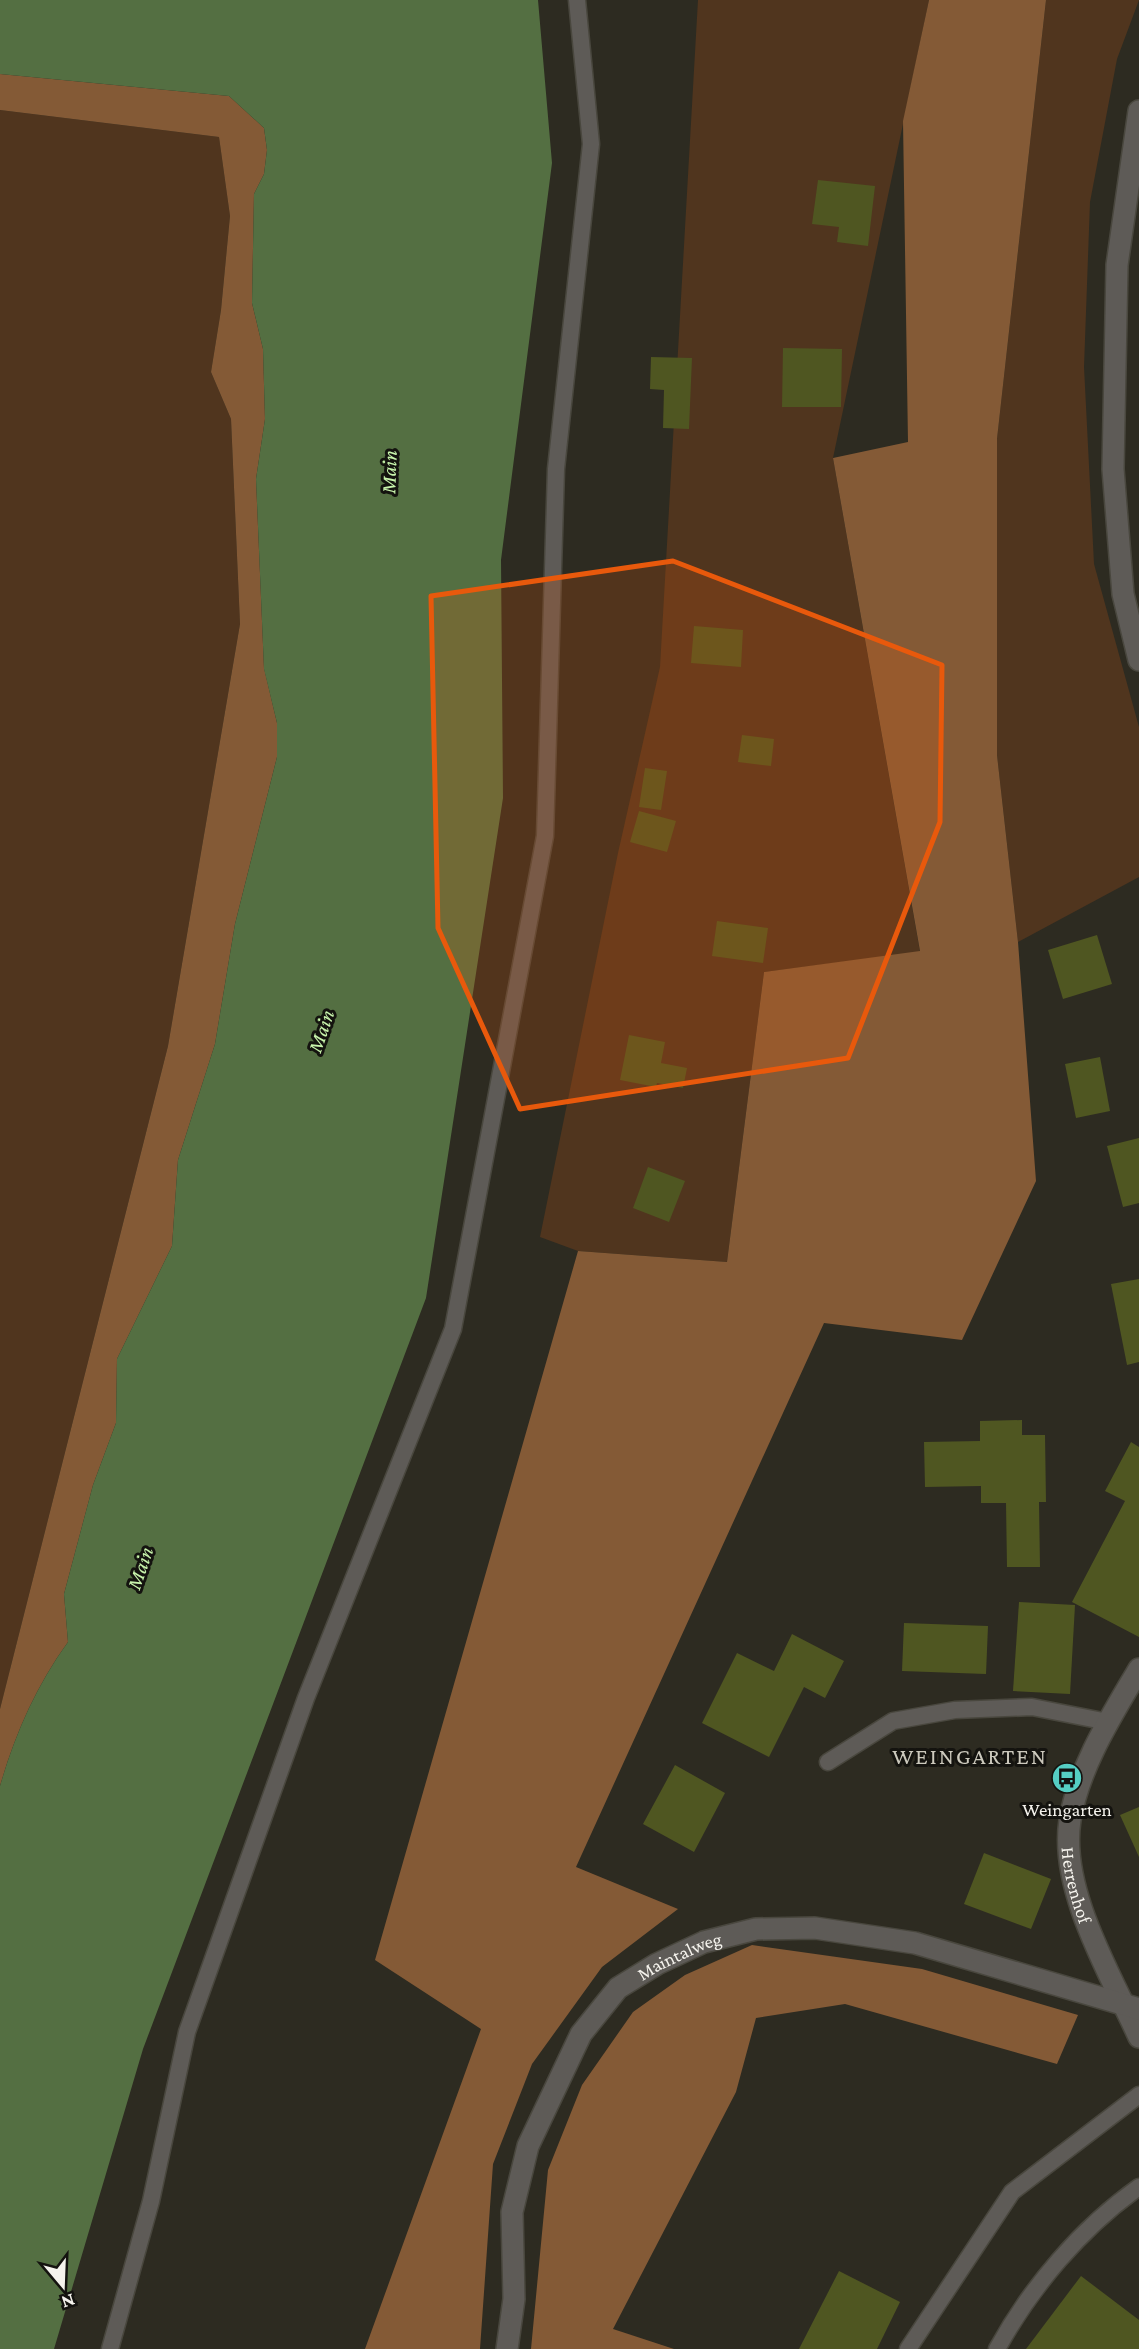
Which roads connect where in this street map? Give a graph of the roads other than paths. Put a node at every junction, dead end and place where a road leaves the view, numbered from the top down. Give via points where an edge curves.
1 (577, 0) edge
2 (1139, 111) edge
3 (1139, 660) edge
4 (1139, 1669) edge
5 (1108, 1722) junction
6 (828, 1762) dead end
7 (1131, 2006) edge
8 (1139, 2037) edge
9 (1139, 2095) edge
10 (1139, 2187) edge
11 (110, 2349) edge
12 (507, 2349) edge
13 (908, 2349) edge
14 (997, 2349) edge

1 - 11 lane via 591,144 556,469 545,836 453,1329 306,1698 187,2032 151,2201
2 - 3 street via 1117,265 1112,468 1123,594
4 - 5 street, Herrenhof
5 - 6 lane via 1032,1707 956,1710 892,1721
5 - 7 street, Herrenhof via 1070,1821 1072,1875 1092,1935
7 - 8 street, Herrenhof
7 - 12 street, Maintalweg via 915,1943 815,1928 756,1929 704,1942 657,1964 618,1988 581,2034 528,2146 512,2212 514,2299
9 - 13 lane via 1012,2192
10 - 14 lane via 1079,2237

